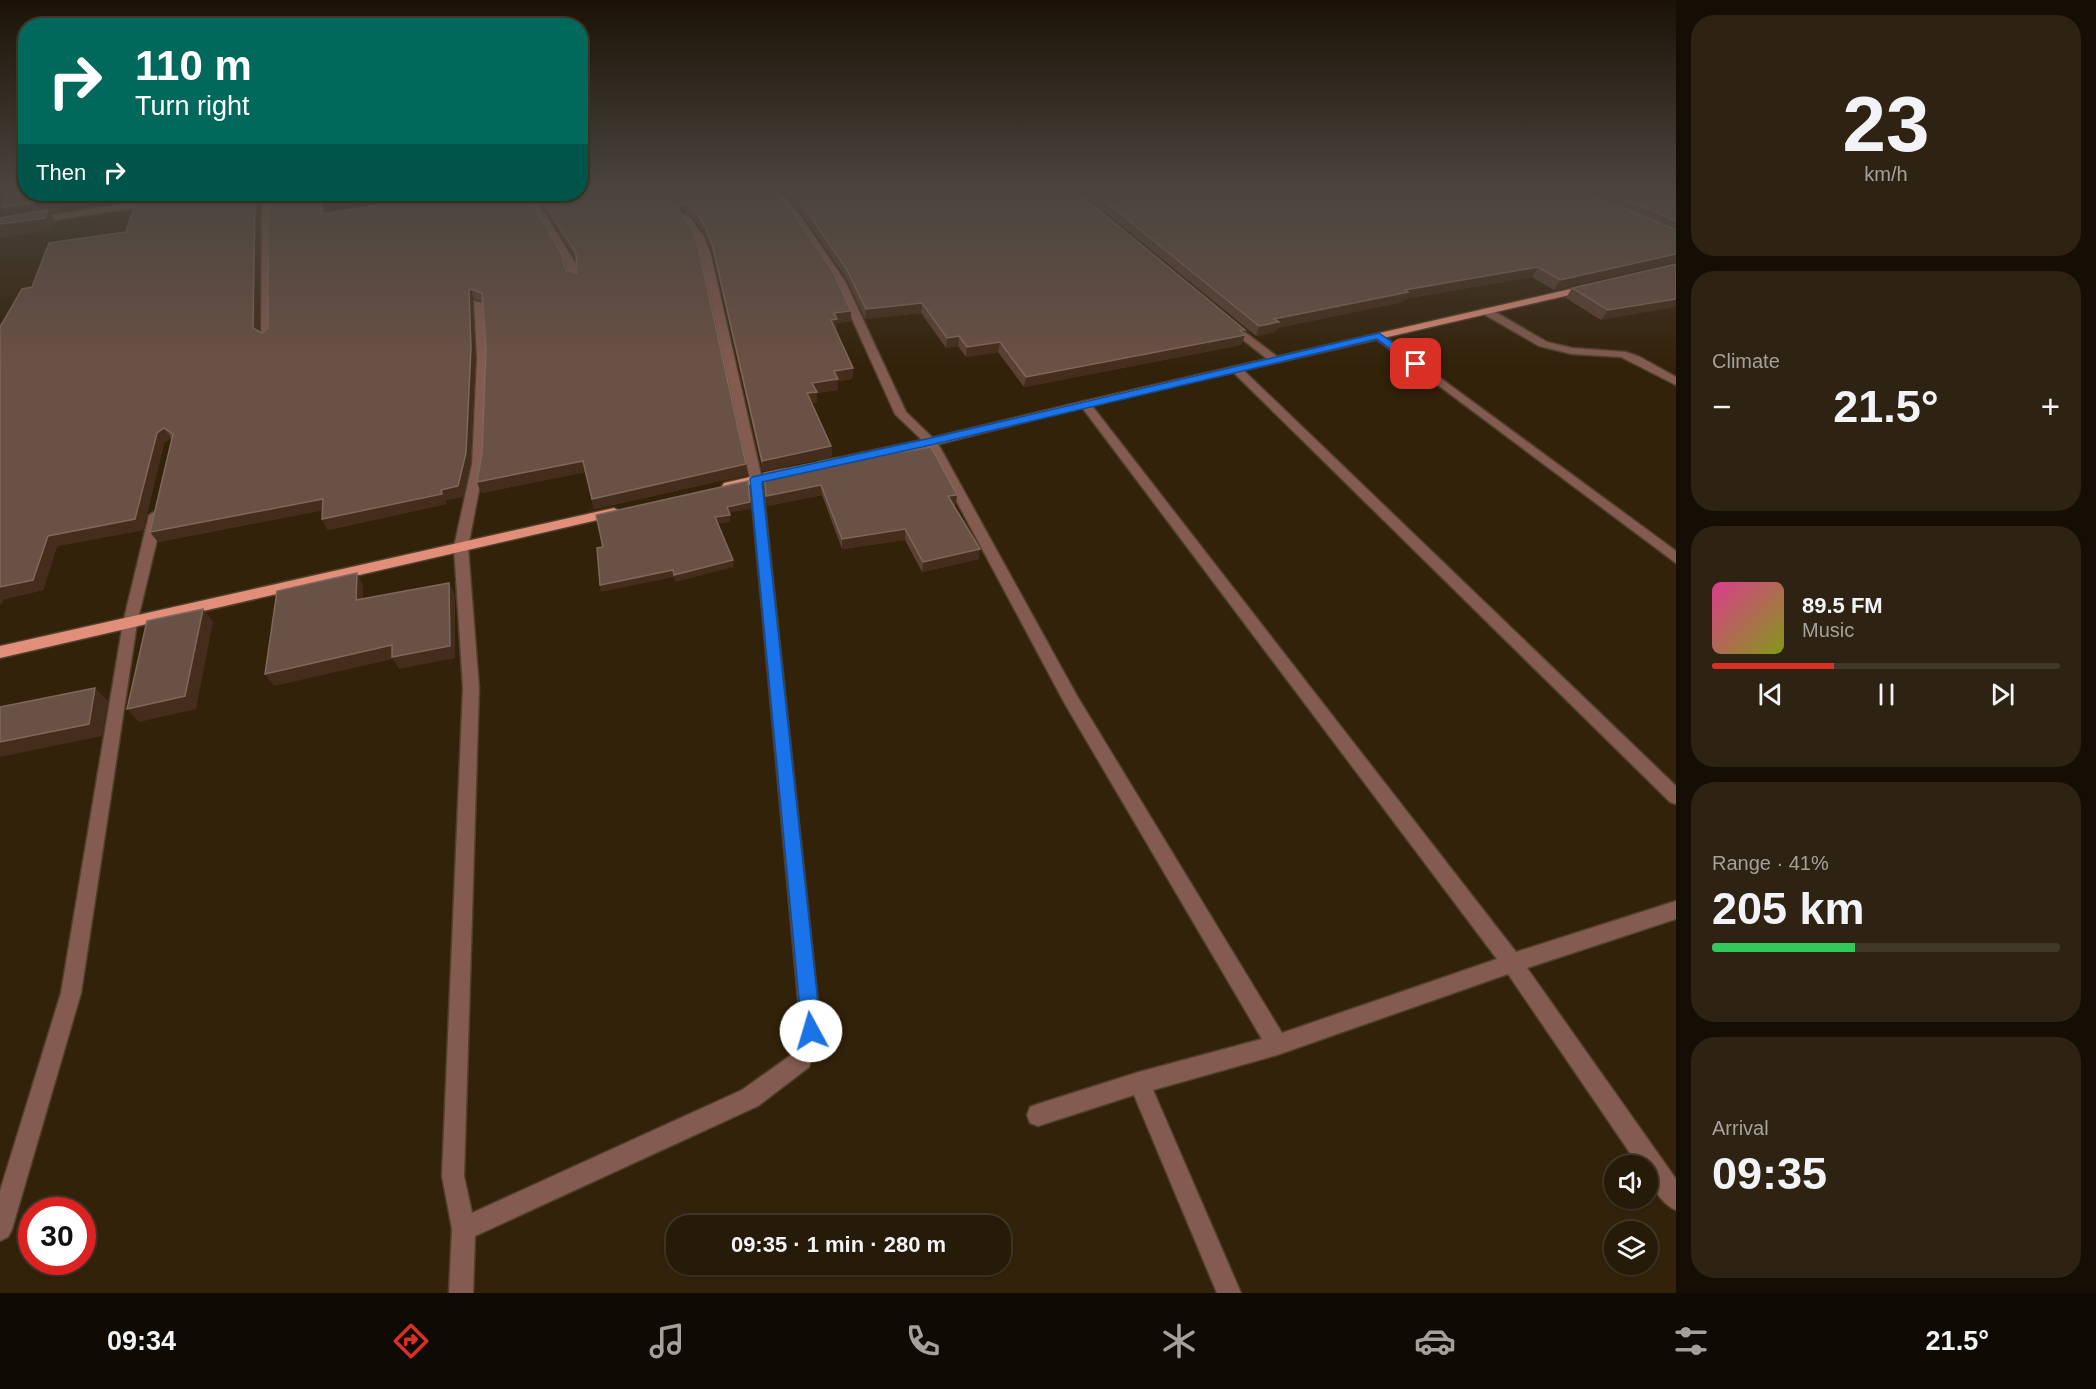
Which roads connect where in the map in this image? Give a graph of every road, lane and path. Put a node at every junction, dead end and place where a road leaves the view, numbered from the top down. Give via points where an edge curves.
1 (266, 246) edge
2 (560, 246) edge
3 (703, 246) edge
4 (817, 246) edge
5 (575, 279) edge
6 (1598, 285) edge
7 (478, 303) edge
8 (1486, 311) junction
9 (1220, 315) edge
10 (1379, 336) junction
11 (266, 338) edge
12 (1275, 360) junction
13 (1236, 369) junction
14 (1676, 382) edge
15 (1085, 404) junction
16 (931, 442) junction
17 (756, 479) junction
18 (710, 490) edge
19 (159, 500) edge
20 (631, 508) edge
21 (461, 547) junction
22 (1676, 558) edge
23 (130, 623) junction
24 (0, 652) edge
25 (1676, 797) edge
26 (1676, 910) edge
27 (1512, 963) junction
28 (1277, 1045) junction
29 (1139, 1083) junction
30 (1038, 1115) dead end
31 (1676, 1199) edge
32 (0, 1229) edge
33 (464, 1229) junction
34 (460, 1293) edge
35 (1229, 1293) edge

1 - 11 street
2 - 5 street
3 - 17 street
4 - 16 street via 840,281 901,414
6 - 8 main road
7 - 21 street via 482,358 478,464
8 - 10 main road
8 - 14 street via 1543,344 1572,351 1622,354
9 - 12 street
10 - 12 main road
10 - 22 street
12 - 13 main road
13 - 15 main road
13 - 25 street
15 - 16 main road
15 - 27 street
16 - 17 main road
16 - 28 street via 1071,700
17 - 18 main road
17 - 33 street via 811,1031 802,1060 750,1098
19 - 23 street
20 - 21 main road
21 - 23 main road
21 - 33 street via 471,688 453,1176
23 - 24 main road
23 - 32 street via 71,993
26 - 27 street
27 - 28 street
27 - 31 street
28 - 29 street
29 - 30 street
29 - 35 street
33 - 34 street

